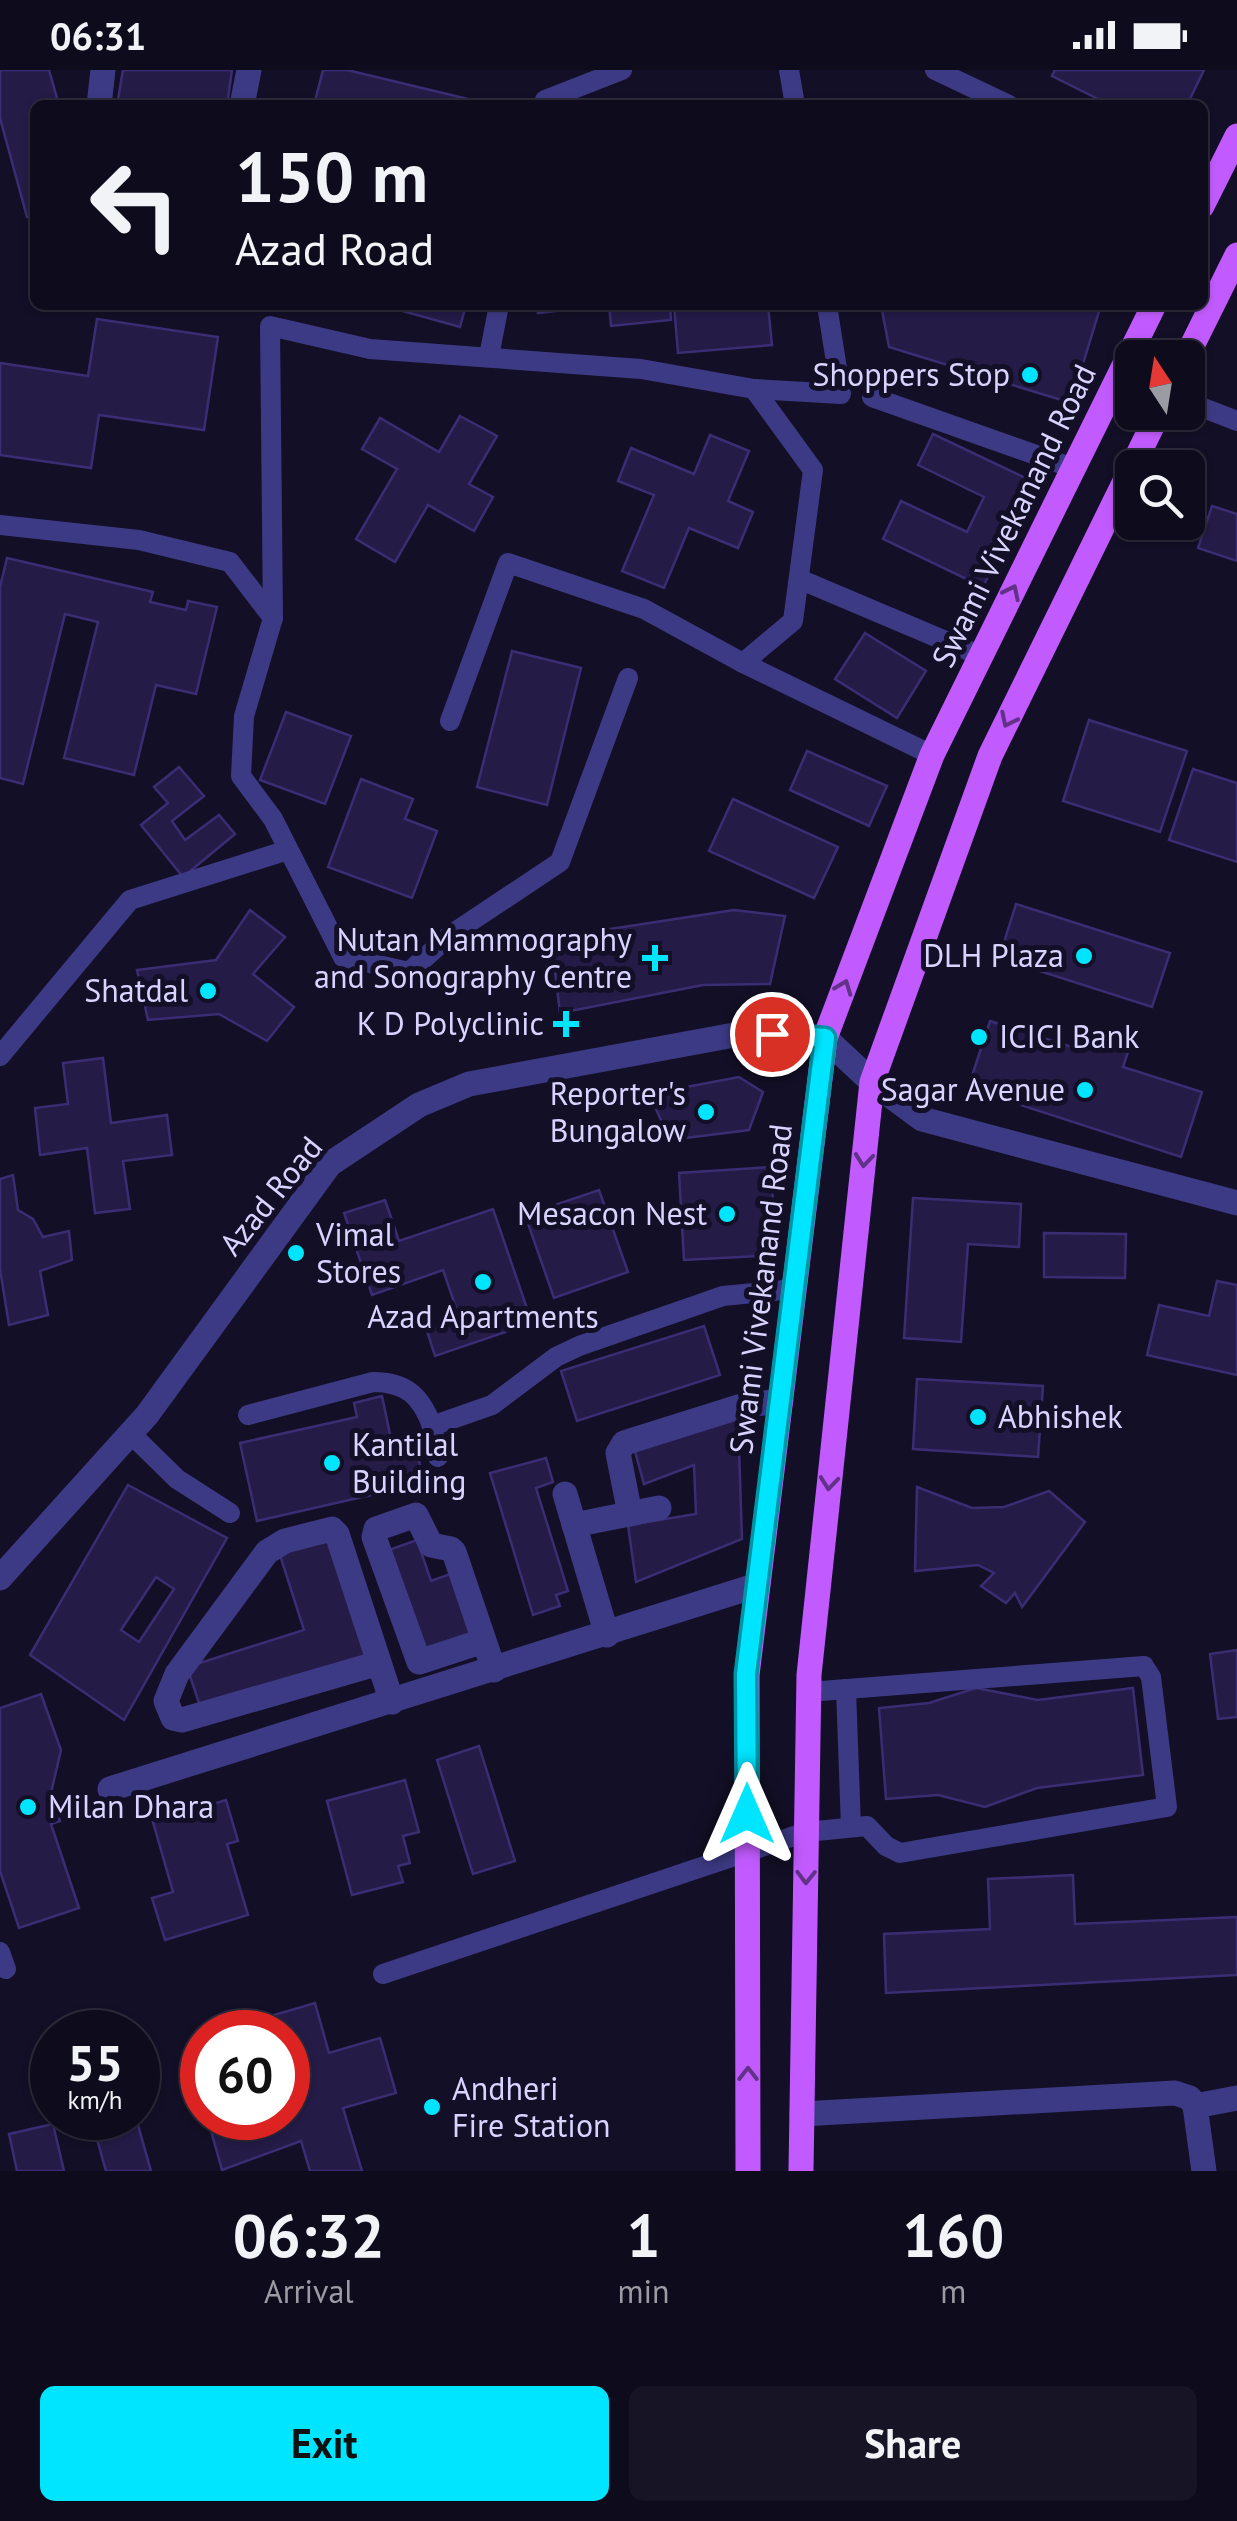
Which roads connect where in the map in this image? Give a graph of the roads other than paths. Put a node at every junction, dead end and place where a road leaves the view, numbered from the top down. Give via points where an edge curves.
1 (103, 70) edge
2 (248, 70) edge
3 (622, 70) edge
4 (789, 70) edge
5 (935, 70) edge
6 (100, 100) edge
7 (243, 100) edge
8 (545, 100) edge
9 (794, 100) edge
10 (998, 100) edge
11 (1237, 136) edge
12 (1208, 193) edge
13 (1237, 255) edge
14 (1228, 296) edge
15 (498, 310) edge
16 (828, 310) edge
17 (1152, 310) edge
18 (1198, 340) edge
19 (489, 356) junction
20 (754, 389) junction
21 (872, 398) dead end
22 (1205, 409) edge
23 (1237, 421) edge
24 (1150, 430) edge
25 (1073, 468) junction
26 (0, 525) edge
27 (799, 579) junction
28 (272, 618) junction
29 (981, 656) junction
30 (743, 663) junction
31 (628, 678) dead end
32 (450, 721) dead end
33 (932, 755) junction
34 (288, 850) junction
35 (825, 1038) junction
36 (0, 1056) edge
37 (872, 1082) junction
38 (1237, 1203) edge
39 (794, 1288) junction
40 (780, 1401) junction
41 (248, 1415) dead end
42 (432, 1426) junction
43 (130, 1433) junction
44 (438, 1456) dead end
45 (564, 1494) dead end
46 (659, 1508) dead end
47 (230, 1513) dead end
48 (630, 1514) junction
49 (574, 1525) junction
50 (0, 1578) edge
51 (758, 1585) junction
52 (607, 1635) junction
53 (483, 1640) junction
54 (379, 1663) junction
55 (494, 1670) junction
56 (846, 1689) junction
57 (808, 1692) junction
58 (392, 1702) junction
59 (110, 1789) dead end
60 (851, 1827) junction
61 (806, 1832) junction
62 (747, 1849) junction
63 (383, 1974) dead end
64 (1237, 2098) edge
65 (1195, 2106) junction
66 (802, 2114) junction
67 (748, 2171) edge
68 (801, 2171) edge
69 (1204, 2171) edge

1 - 6 street
2 - 7 street
3 - 8 lane
4 - 9 lane
5 - 10 lane
11 - 12 main road
13 - 14 main road
14 - 18 main road
15 - 19 lane
16 - 20 lane via 841,394
17 - 25 main road, Swami Vivekanand Road
19 - 20 lane via 641,369
19 - 28 lane via 370,349 270,326
20 - 27 lane via 812,470
21 - 25 lane
22 - 23 lane
24 -> 37 main road via 990,756
29 -> 25 main road, Swami Vivekanand Road
26 - 28 lane via 140,540 230,562
27 - 29 lane
27 - 30 lane via 793,620
28 - 34 lane via 244,716 241,776
29 - 33 main road, Swami Vivekanand Road
30 - 32 lane via 644,609 508,562
30 - 33 lane
31 - 34 lane via 560,862 448,936 409,972 344,957
35 -> 33 main road, Swami Vivekanand Road
34 - 36 lane via 130,900
35 - 37 street
35 - 39 main road, Swami Vivekanand Road
35 - 43 street, Azad Road via 745,1032 469,1084 418,1105 330,1164
37 - 38 street via 922,1119
37 -> 57 main road
39 - 40 main road, Swami Vivekanand Road
39 - 42 lane via 723,1296 579,1346 492,1406
40 - 48 street via 745,1405 624,1443 618,1452
40 - 51 main road, Swami Vivekanand Road
41 - 42 lane via 391,1382 423,1402
42 - 44 lane
43 - 47 lane via 176,1479
43 - 50 street, Azad Road
45 - 49 street
46 - 48 street
48 - 49 street
49 - 52 street
51 - 52 street
51 - 62 main road, Swami Vivekanand Road via 746,1674
52 - 55 street
53 - 53 street via 451,1549 432,1545 416,1514 376,1529 419,1662
53 - 55 street
54 - 54 street via 330,1529 268,1552 177,1674 166,1701 173,1718 182,1720
54 - 58 street
55 - 58 street
56 - 57 lane
56 - 60 lane
56 - 60 lane via 1144,1666 1168,1800 1158,1812 900,1854 866,1826
57 - 61 main road
58 - 59 street
60 - 61 lane
61 - 62 lane
61 -> 66 main road
62 - 63 lane
67 -> 62 main road, Swami Vivekanand Road
64 - 65 street
65 - 66 street via 1175,2093
65 - 69 street
66 - 68 main road

